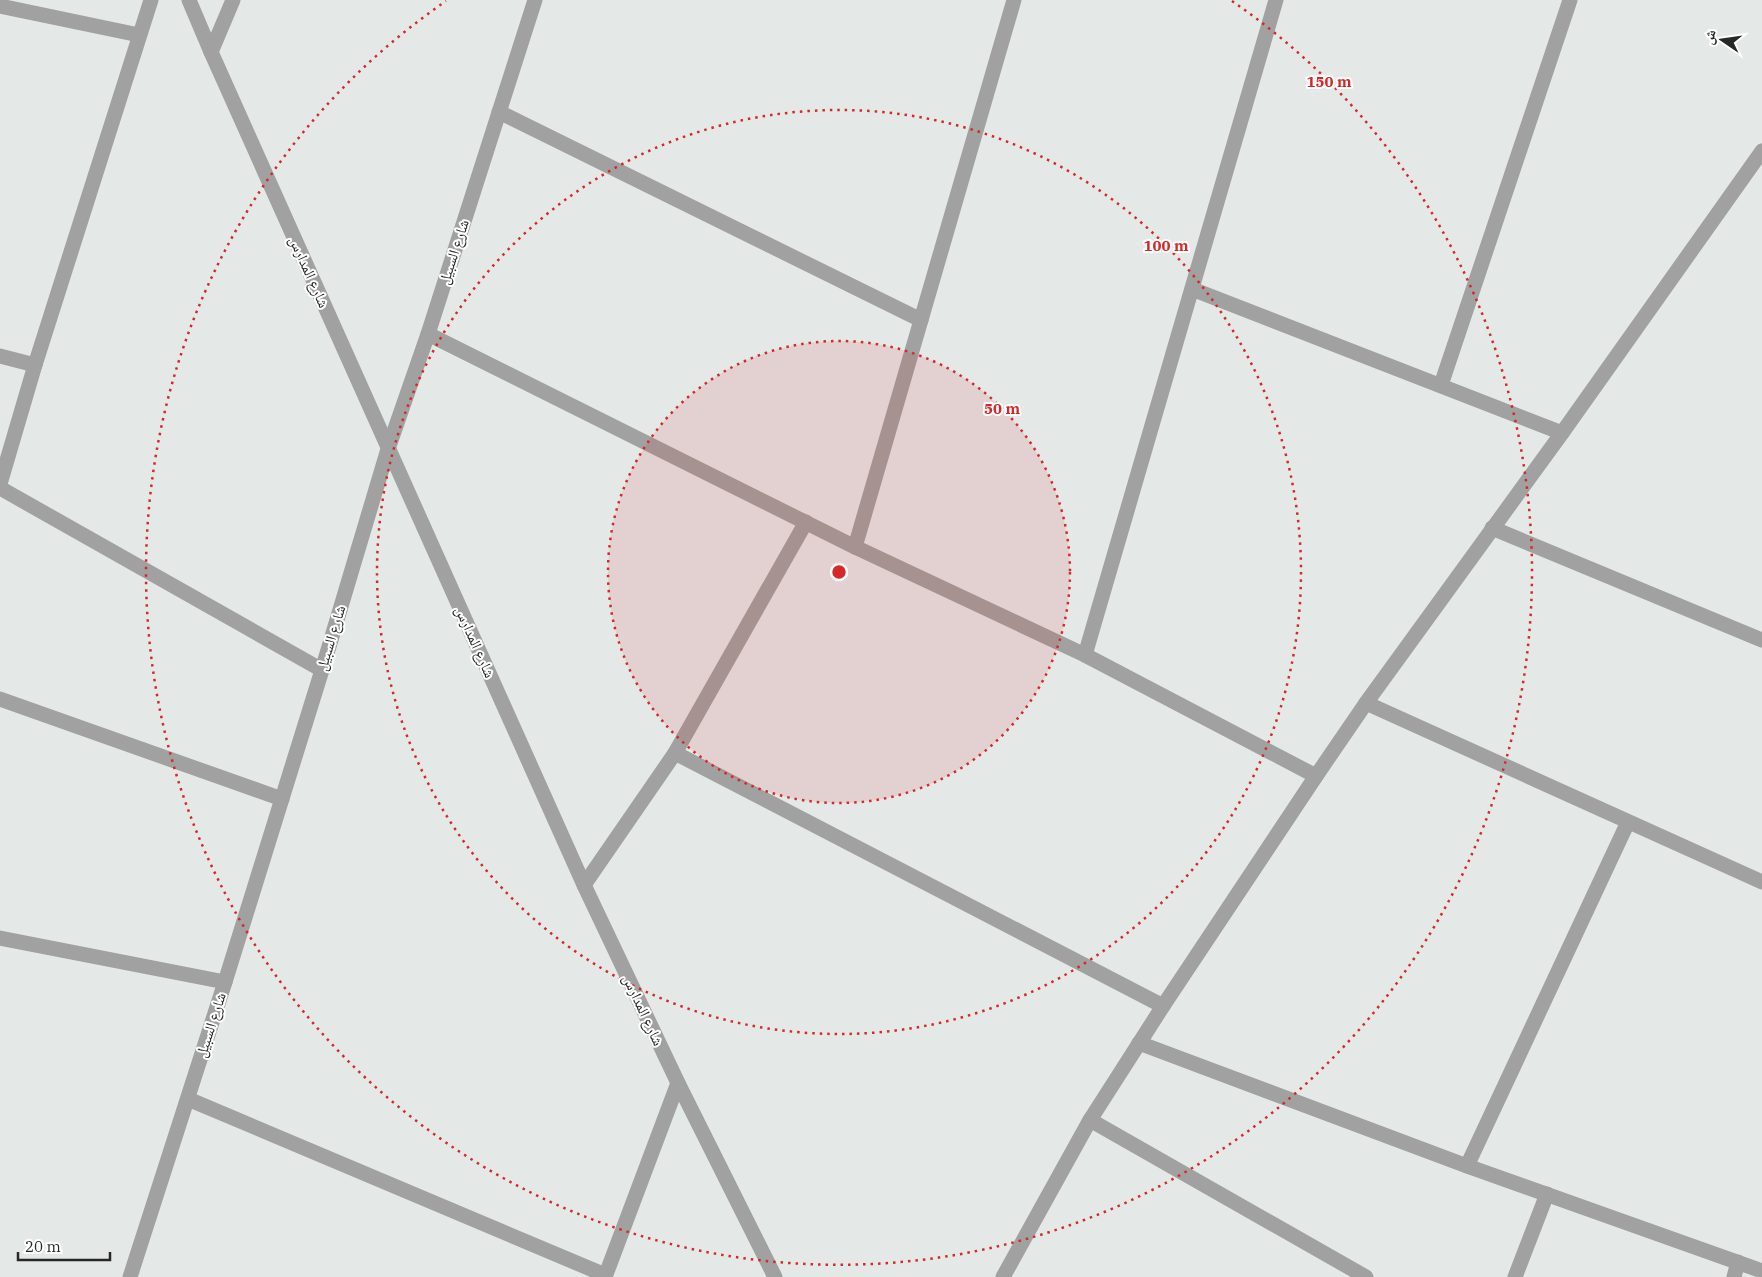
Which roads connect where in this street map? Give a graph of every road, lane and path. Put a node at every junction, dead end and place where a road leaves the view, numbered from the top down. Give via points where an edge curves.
1 (151, 0) edge
2 (188, 0) edge
3 (233, 0) edge
4 (535, 0) edge
5 (1014, 0) edge
6 (1276, 0) edge
7 (1570, 0) edge
8 (0, 6) edge
9 (139, 35) junction
10 (210, 52) junction
11 (499, 112) junction
12 (1762, 151) edge
13 (1192, 289) junction
14 (921, 320) junction
15 (428, 334) junction
16 (0, 356) edge
17 (35, 365) junction
18 (1441, 385) junction
19 (1562, 432) junction
20 (388, 449) junction
21 (0, 484) edge
22 (0, 488) edge
23 (806, 522) junction
24 (1492, 528) junction
25 (855, 547) junction
26 (1762, 640) edge
27 (1085, 655) junction
28 (322, 670) junction
29 (0, 699) edge
30 (1366, 703) junction
31 (674, 753) junction
32 (1316, 776) junction
33 (282, 799) junction
34 (1628, 822) junction
35 (1762, 882) edge
36 (584, 885) junction
37 (0, 938) edge
38 (225, 982) junction
39 (1163, 1006) junction
40 (1139, 1043) junction
41 (678, 1083) junction
42 (188, 1099) junction
43 (1090, 1120) junction
44 (1467, 1166) junction
45 (1547, 1194) junction
46 (1738, 1262) junction
47 (1762, 1271) edge
48 (605, 1276) edge
49 (130, 1277) edge
50 (775, 1277) edge
51 (1003, 1277) edge
52 (1366, 1277) edge
53 (1516, 1277) edge
54 (1734, 1277) edge

1 - 9 street
2 - 10 street, شارع المدارس
3 - 10 street
4 - 11 street, شارع السبيل
5 - 14 street
6 - 13 street
7 - 18 street
8 - 9 street
9 - 17 street
10 - 20 street, شارع المدارس
11 - 14 street
11 - 15 street, شارع السبيل
12 - 19 street
13 - 18 street
13 - 27 street
14 - 25 street
15 - 20 street, شارع السبيل
15 - 23 street
16 - 17 street
17 - 21 street
18 - 19 street
19 - 24 street
20 - 28 street, شارع السبيل
20 - 36 street, شارع المدارس
22 - 28 street
23 - 25 street
23 - 31 street
24 - 26 street
24 - 30 street
25 - 27 street
27 - 32 street
28 - 33 street, شارع السبيل
29 - 33 street
30 - 32 street
30 - 34 street
31 - 36 street
31 - 39 street
32 - 39 street
33 - 38 street, شارع السبيل
34 - 35 street
34 - 44 street
36 - 41 street, شارع المدارس
37 - 38 street
38 - 42 street, شارع السبيل
39 - 40 street
40 - 43 street
40 - 44 street
41 - 48 street
41 - 50 street, شارع المدارس
42 - 48 street
42 - 49 street, شارع السبيل
43 - 51 street
43 - 52 street
44 - 45 street
45 - 46 street
45 - 53 street
46 - 47 street
46 - 54 street

